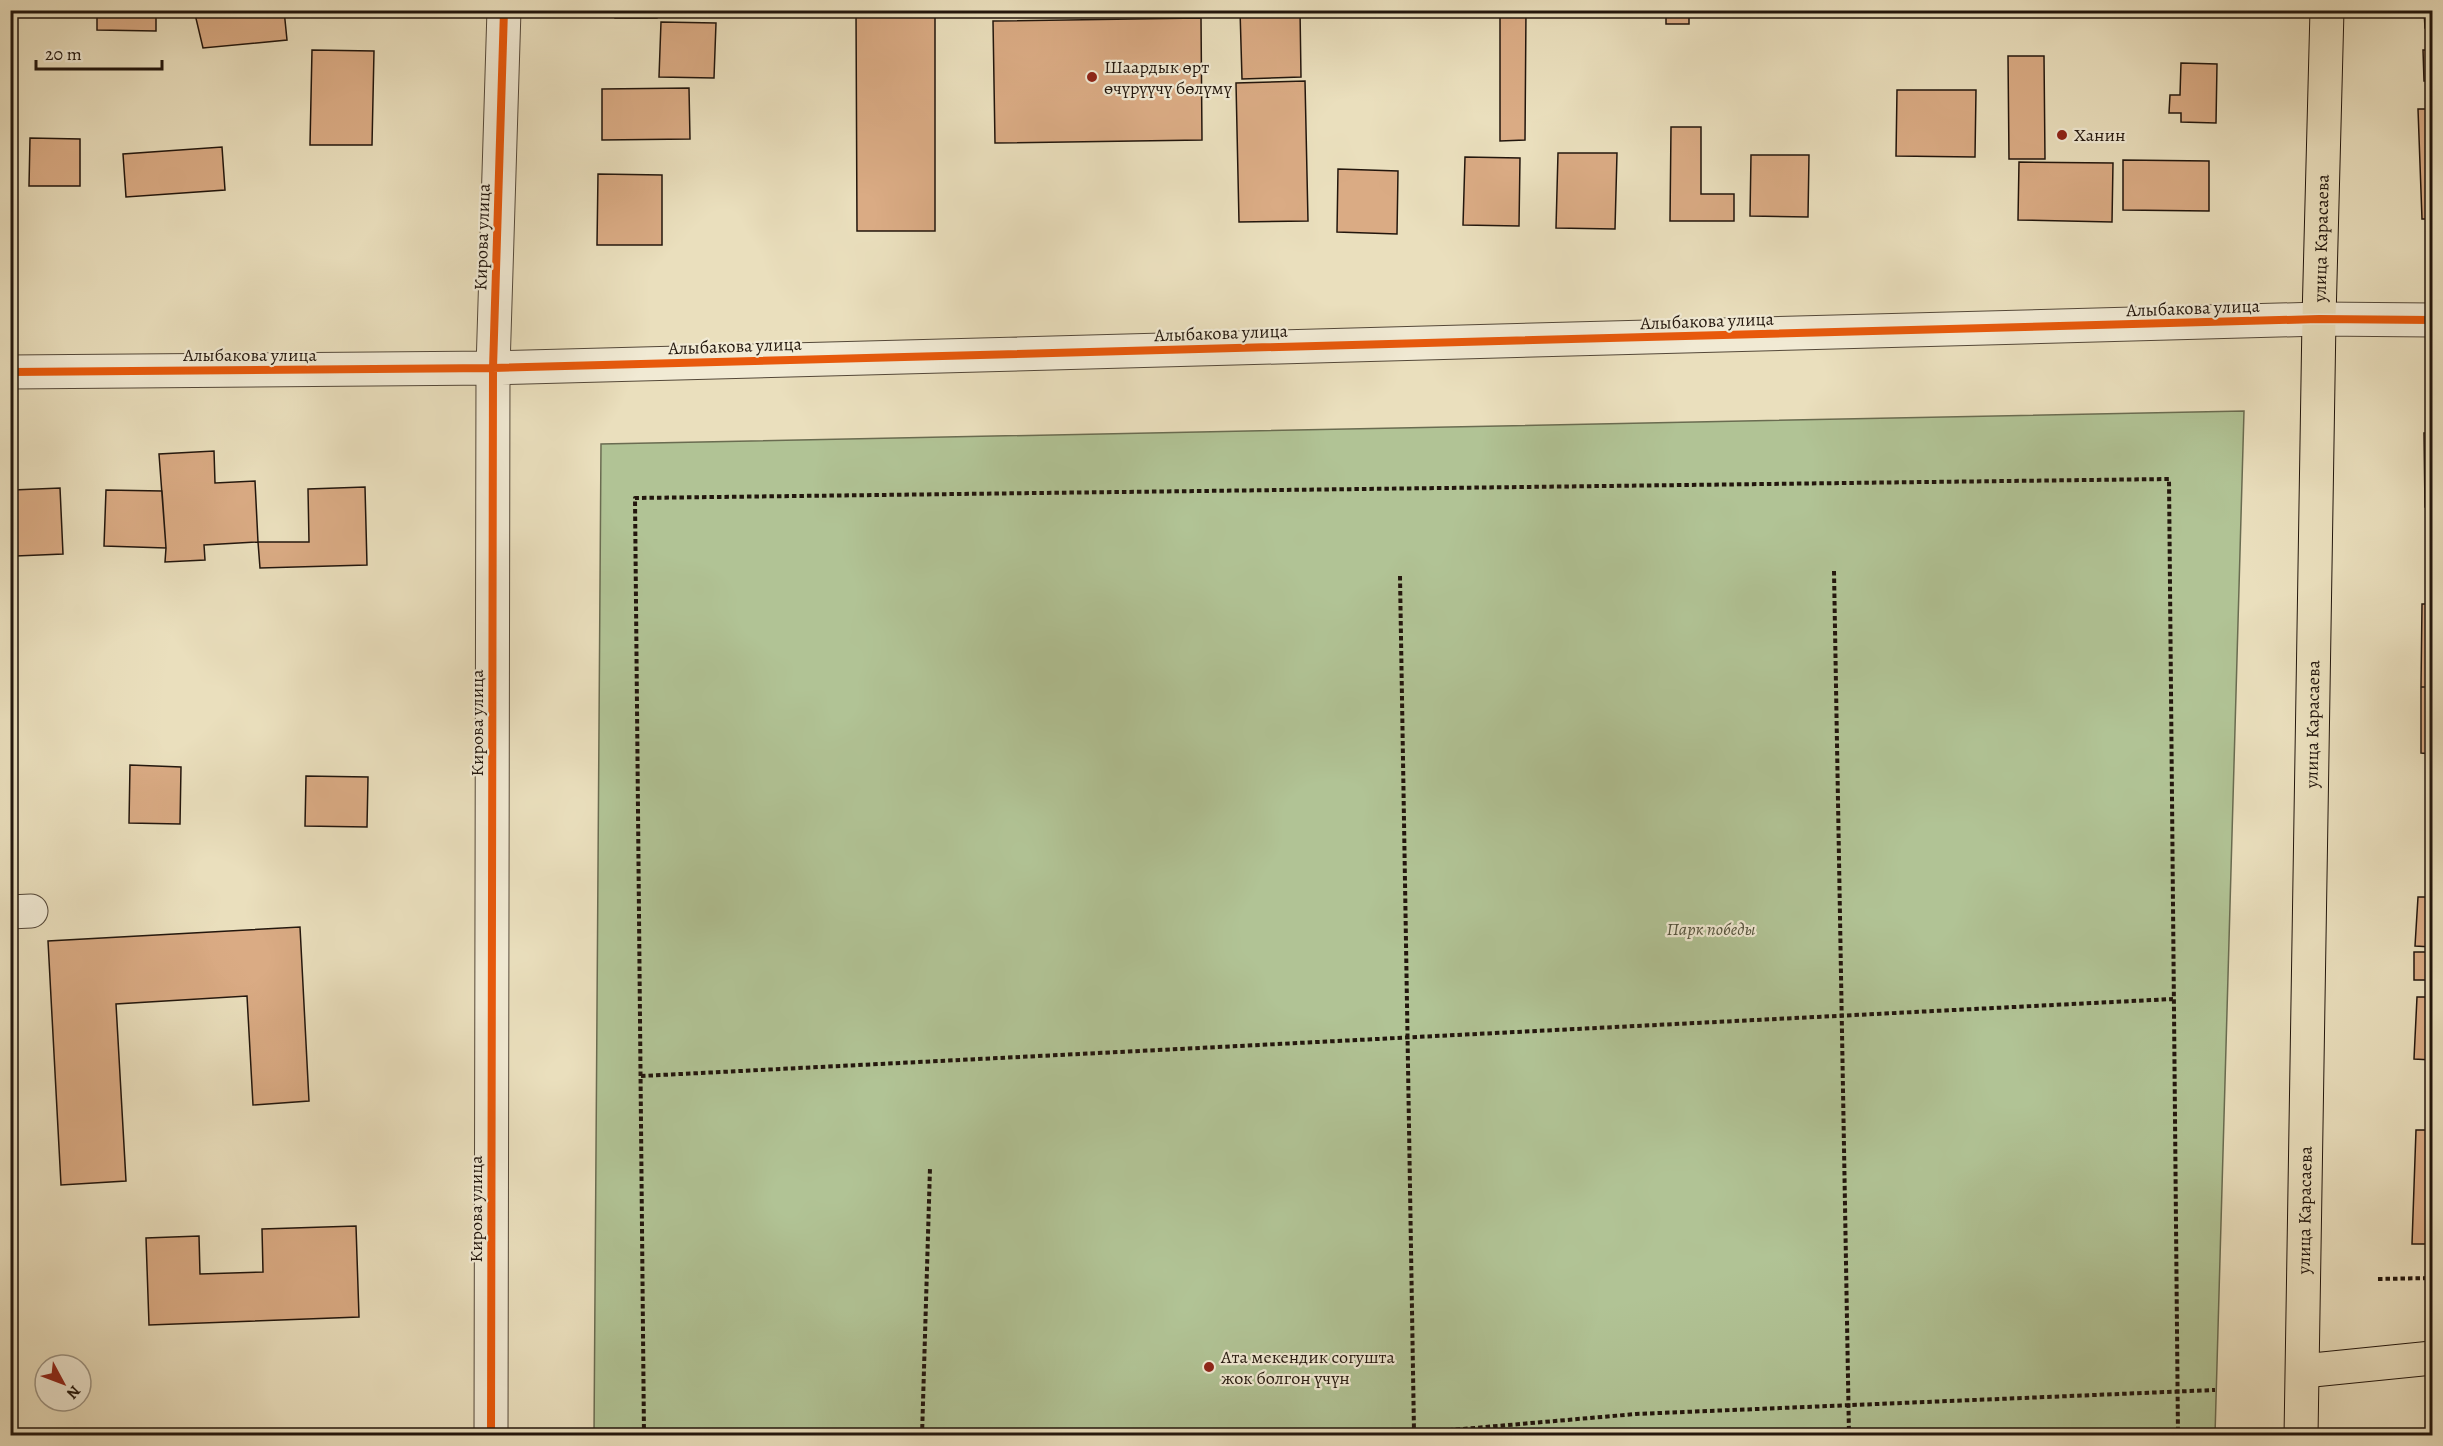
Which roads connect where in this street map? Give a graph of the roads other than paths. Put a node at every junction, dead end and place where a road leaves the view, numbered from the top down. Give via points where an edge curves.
1 (504, 10) edge
2 (2327, 10) edge
3 (2319, 319) junction
4 (2433, 320) edge
5 (493, 368) junction
6 (10, 372) edge
7 (2433, 1358) edge
8 (2303, 1371) junction
9 (491, 1436) edge
10 (2301, 1436) edge

1 - 5 street, Кирова улица
2 - 3 main road, улица Карасаева
3 - 4 street, Алыбакова улица
3 - 5 street, Алыбакова улица
3 - 8 main road, улица Карасаева
5 - 6 street, Алыбакова улица
5 - 9 street, Кирова улица
7 - 8 main road
8 - 10 main road, улица Карасаева

